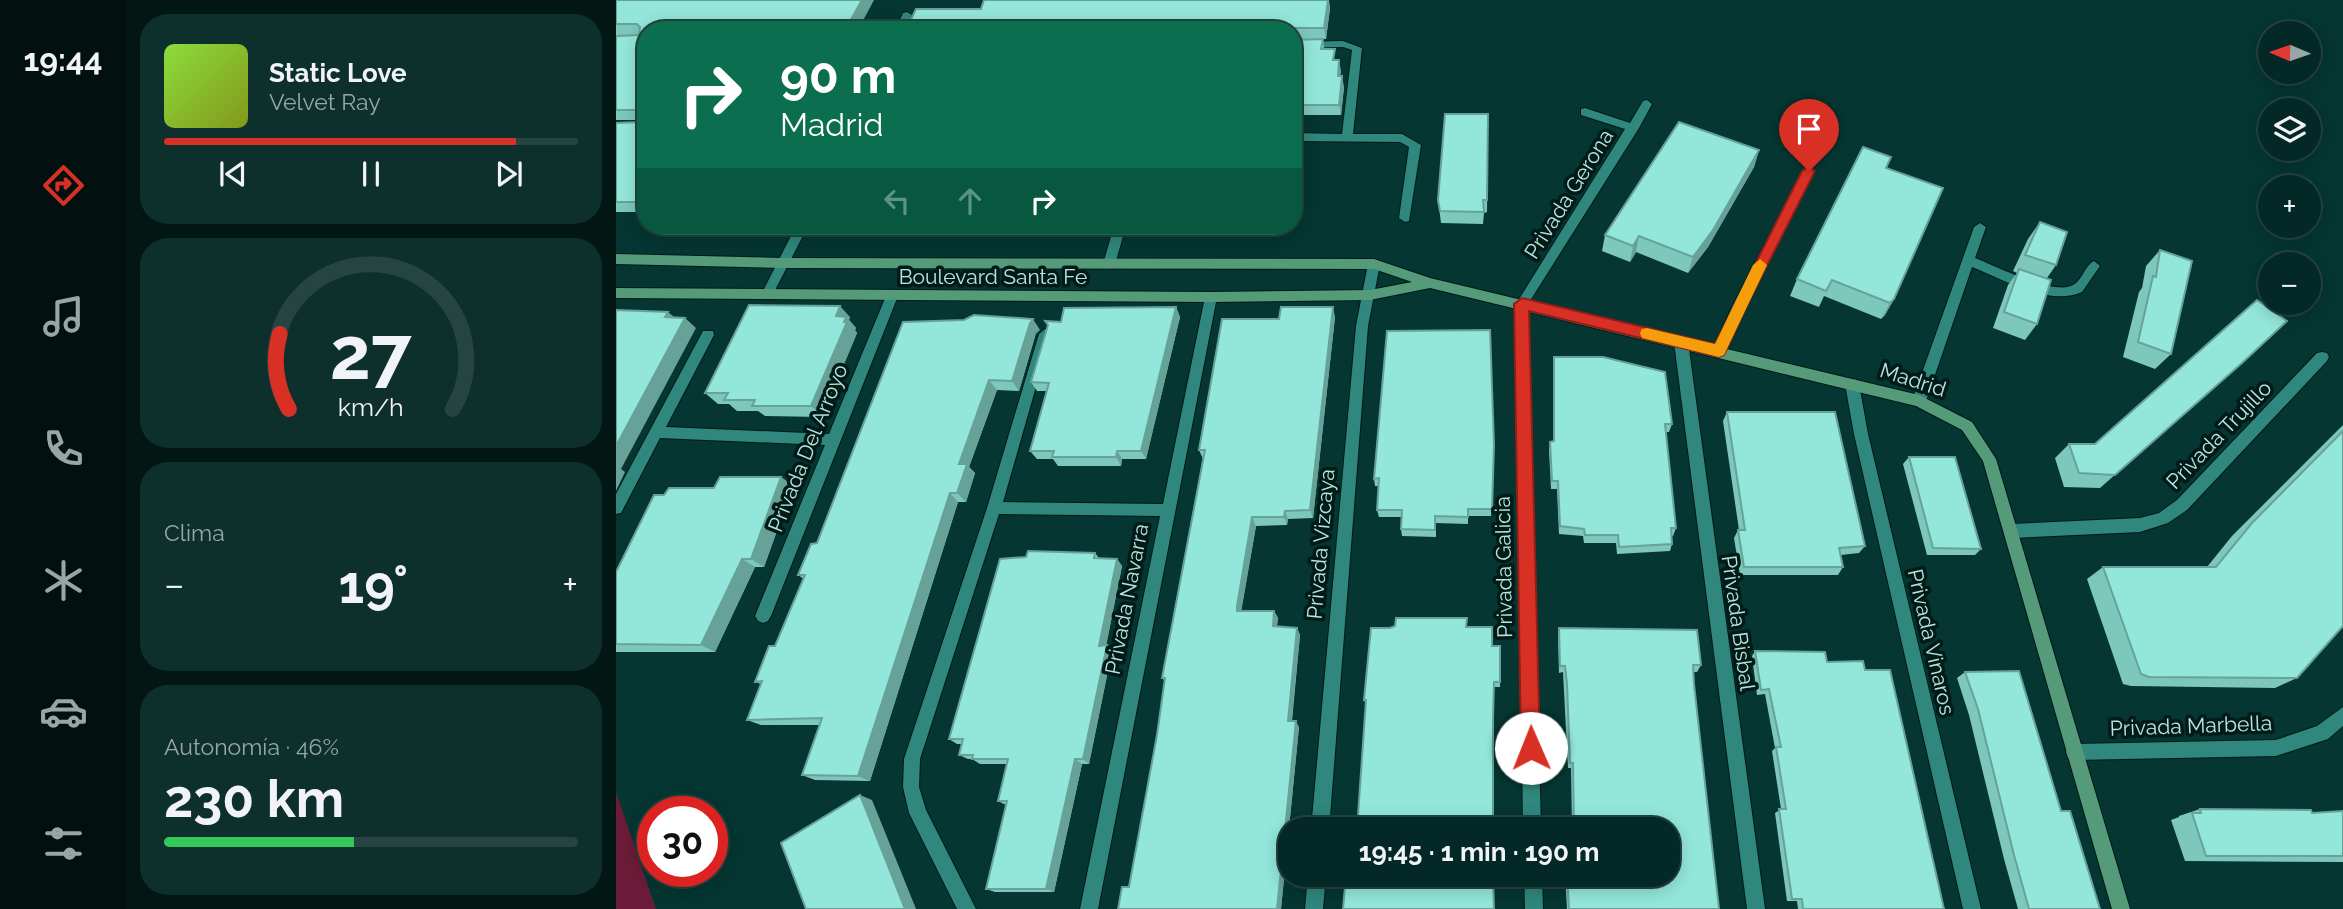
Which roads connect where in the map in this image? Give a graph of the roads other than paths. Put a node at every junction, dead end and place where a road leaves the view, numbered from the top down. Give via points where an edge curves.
1 (907, 15) dead end
2 (904, 21) edge
3 (1302, 45) edge
4 (1647, 104) dead end
5 (1585, 112) dead end
6 (1633, 128) junction
7 (1302, 137) edge
8 (1347, 137) junction
9 (1809, 171) dead end
10 (1405, 218) dead end
11 (1980, 227) dead end
12 (797, 235) edge
13 (1117, 235) edge
14 (616, 259) edge
15 (1968, 260) junction
16 (783, 263) junction
17 (1109, 264) junction
18 (1374, 264) junction
19 (2094, 266) dead end
20 (1429, 284) junction
21 (616, 293) edge
22 (767, 295) junction
23 (1370, 295) junction
24 (892, 296) junction
25 (1211, 298) junction
26 (1522, 304) junction
27 (1045, 334) edge
28 (708, 335) dead end
29 (1681, 342) junction
30 (1719, 351) junction
31 (2322, 358) dead end
32 (1852, 384) junction
33 (1919, 401) junction
34 (656, 432) junction
35 (834, 440) junction
36 (616, 508) edge
37 (994, 508) junction
38 (1168, 510) junction
39 (2011, 531) junction
40 (763, 615) dead end
41 (2343, 715) edge
42 (2074, 752) junction
43 (1321, 817) edge
44 (1532, 817) edge
45 (1316, 887) edge
46 (1534, 887) edge
47 (967, 909) edge
48 (1089, 909) edge
49 (1314, 909) edge
50 (1534, 909) edge
51 (1756, 909) edge
52 (1972, 909) edge
53 (2121, 909) edge

1 - 2 street
3 - 8 street via 1357,48
4 - 6 street, Privada Gerona
5 - 6 street
6 - 26 street, Privada Gerona
7 - 8 street
8 - 10 street via 1402,138 1415,145
9 - 30 street
11 - 15 street
12 - 16 street
13 - 17 street
14 - 16 street, Boulevard Santa Fe
15 - 19 street via 2062,293 2081,288
15 - 33 street
16 - 17 street, Boulevard Santa Fe
16 - 22 street
17 - 18 street, Boulevard Santa Fe
18 - 20 street, Madrid
18 - 23 street, Privada Vizcaya
20 - 23 street, Madrid
20 - 26 street, Madrid
21 - 22 street, Boulevard Santa Fe
22 - 24 street, Boulevard Santa Fe
23 - 25 street, Boulevard Santa Fe
23 - 43 street, Privada Vizcaya via 1362,326
24 - 25 street, Boulevard Santa Fe
24 - 35 street, Privada Del Arroyo
25 - 38 street, Privada Navarra
26 - 29 street, Madrid
26 - 44 street, Privada Galicia
27 - 37 street
28 - 34 street
29 - 30 street, Madrid
29 - 51 street, Privada Bisbal
30 - 32 street, Madrid
31 - 39 street, Privada Trujillo via 2182,505 2163,518 2140,525
32 - 33 street, Madrid
32 - 52 street, Privada Vinaros
33 - 39 street, Madrid via 1967,426 1980,441
34 - 35 street
34 - 36 street
35 - 40 street, Privada Del Arroyo
37 - 38 street
37 - 47 street via 912,758 911,787 918,813
38 - 48 street, Privada Navarra
39 - 42 street, Madrid
41 - 42 street, Privada Marbella via 2322,733 2276,748
42 - 53 street, Madrid
45 - 49 street
46 - 50 street

